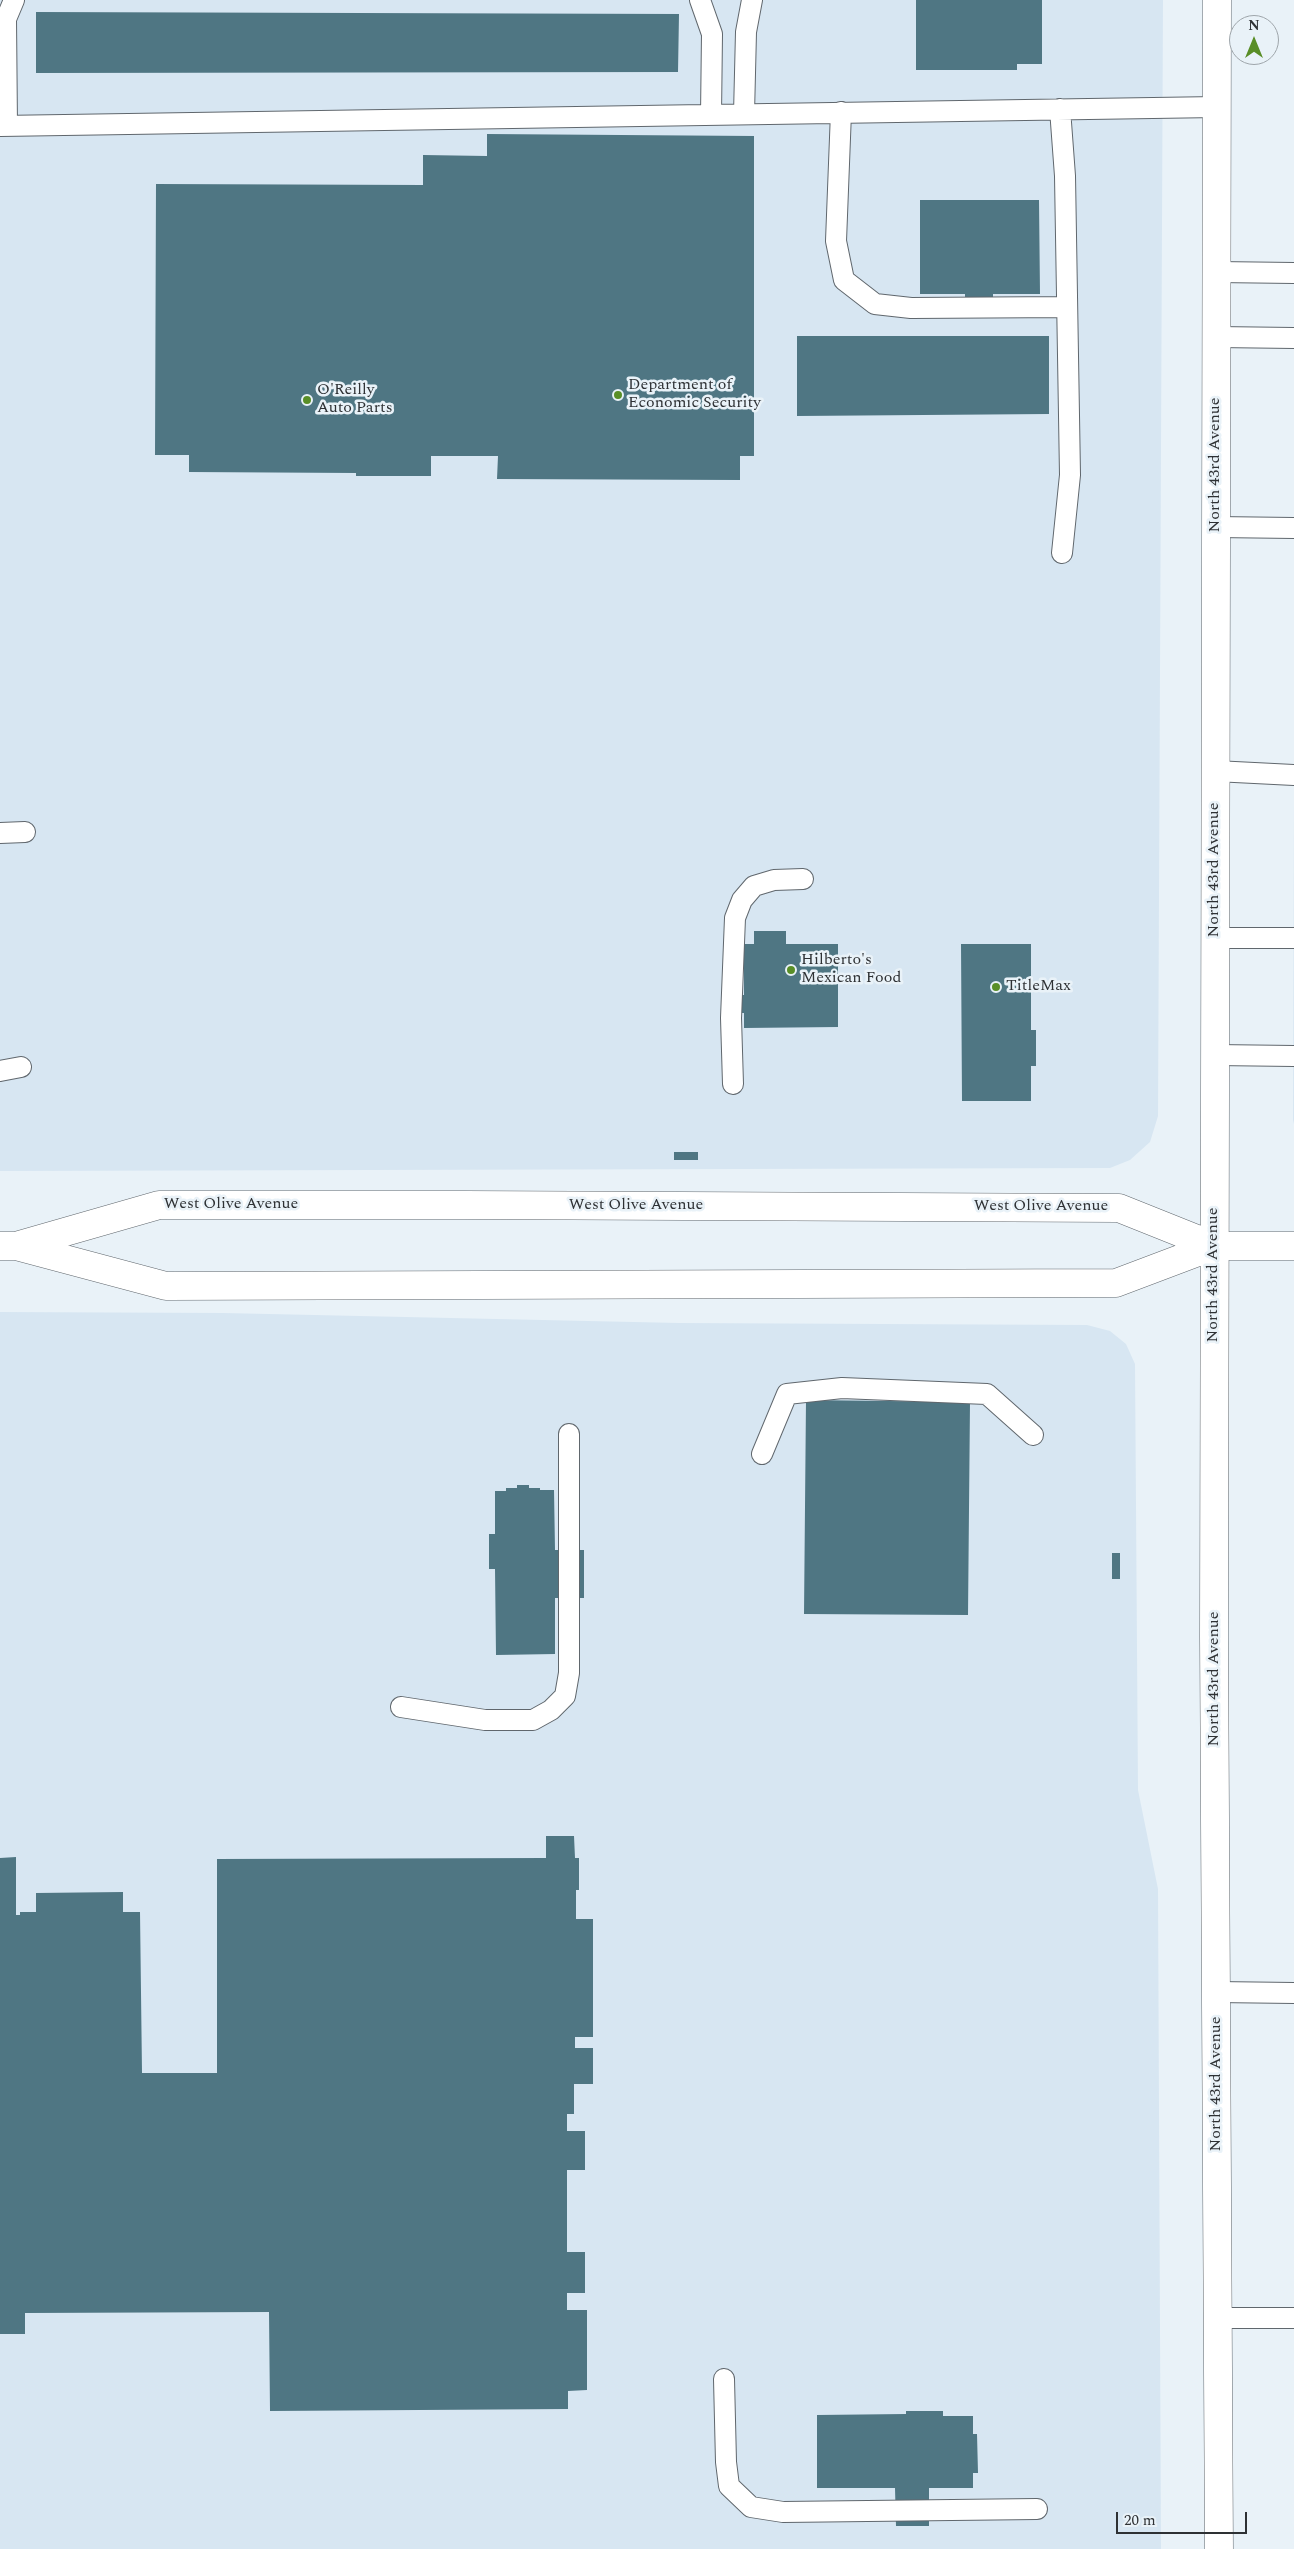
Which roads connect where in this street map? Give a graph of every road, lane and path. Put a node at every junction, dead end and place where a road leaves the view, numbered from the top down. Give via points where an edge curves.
1 (14, 0) edge
2 (700, 0) edge
3 (752, 0) edge
4 (1218, 0) edge
5 (1217, 107) junction
6 (1060, 109) junction
7 (841, 112) junction
8 (744, 114) junction
9 (711, 115) junction
10 (4, 126) edge
11 (1217, 272) junction
12 (1294, 273) edge
13 (1067, 307) junction
14 (1217, 337) junction
15 (1294, 338) edge
16 (1216, 527) junction
17 (1294, 528) edge
18 (1062, 553) dead end
19 (1215, 771) junction
20 (1294, 776) edge
21 (0, 832) edge
22 (25, 832) dead end
23 (803, 879) dead end
24 (1216, 938) junction
25 (1294, 938) edge
26 (1215, 1055) junction
27 (1294, 1056) edge
28 (20, 1067) dead end
29 (0, 1070) edge
30 (733, 1084) dead end
31 (8, 1246) edge
32 (1214, 1246) junction
33 (1294, 1246) edge
34 (569, 1434) dead end
35 (1033, 1435) dead end
36 (762, 1454) dead end
37 (401, 1707) dead end
38 (1216, 1992) junction
39 (1294, 1993) edge
40 (1218, 2318) junction
41 (1294, 2318) edge
42 (724, 2379) dead end
43 (1037, 2509) dead end
44 (1219, 2549) edge

1 - 10 lane via 6,19
2 - 9 lane via 712,34
3 - 8 lane via 746,32
4 - 5 main road, North 43rd Avenue
5 - 6 lane
5 - 11 main road, North 43rd Avenue
6 - 7 lane
6 - 13 lane via 1065,176
7 - 8 lane
7 - 13 lane via 836,241 844,280 875,304 911,308
8 - 9 lane
9 - 10 lane
11 - 12 lane
11 - 14 main road, North 43rd Avenue
13 - 18 lane via 1070,475
14 - 15 lane
14 - 16 main road, North 43rd Avenue
16 - 17 lane
16 - 19 main road, North 43rd Avenue
19 - 20 lane
19 - 24 main road, North 43rd Avenue
21 - 22 lane
23 - 30 lane via 774,880 754,886 742,900 735,918 731,1018
24 - 25 lane
24 - 26 main road, North 43rd Avenue
26 - 27 lane
26 - 32 main road, North 43rd Avenue
28 - 29 lane
31 - 32 main road, West Olive Avenue via 166,1286 1116,1283
31 - 32 main road, West Olive Avenue via 159,1205 474,1205 1119,1208
32 - 33 main road
32 - 38 main road, North 43rd Avenue
34 - 37 lane via 569,1673 565,1696 551,1710 533,1720 485,1720
35 - 36 lane via 987,1394 842,1388 787,1394
38 - 39 lane
38 - 40 main road, North 43rd Avenue
40 - 41 lane
40 - 44 main road, North 43rd Avenue
42 - 43 lane via 729,2486 751,2507 783,2512

